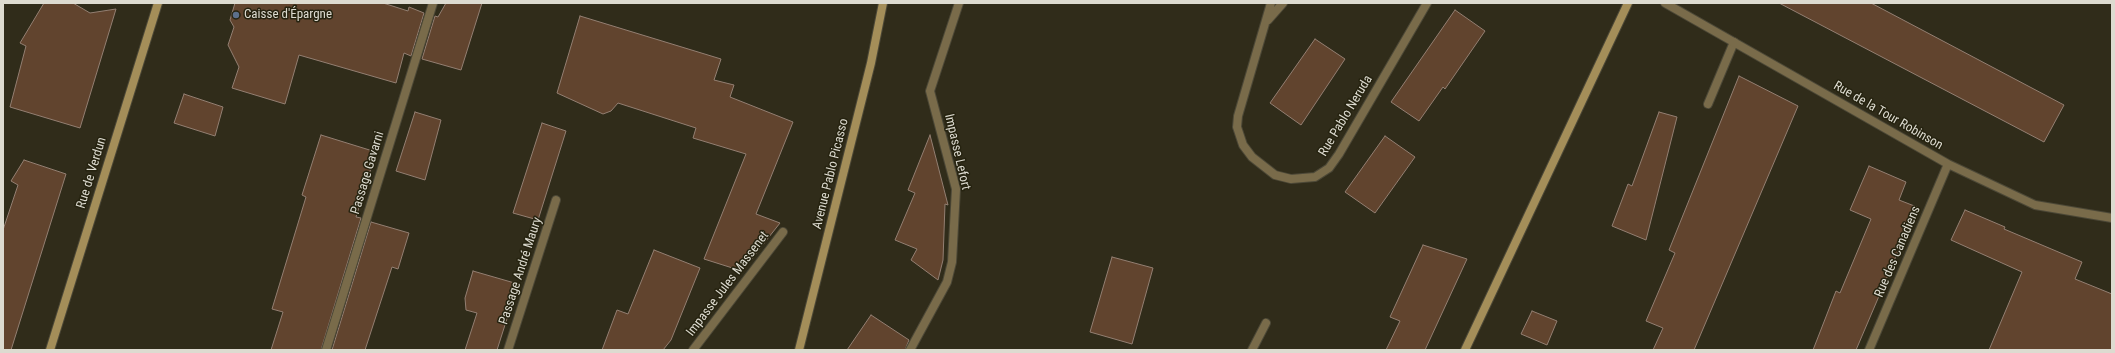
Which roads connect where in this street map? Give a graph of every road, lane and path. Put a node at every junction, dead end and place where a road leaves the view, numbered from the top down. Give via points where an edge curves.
1 (158, 3) edge
2 (434, 3) edge
3 (883, 3) edge
4 (959, 3) edge
5 (1271, 3) edge
6 (1283, 3) edge
7 (1427, 3) edge
8 (1628, 3) edge
9 (1665, 3) edge
10 (1266, 22) junction
11 (1734, 42) junction
12 (1708, 104) dead end
13 (1948, 164) junction
14 (556, 200) dead end
15 (2112, 218) edge
16 (783, 232) dead end
17 (1266, 323) dead end
18 (50, 350) edge
19 (326, 350) edge
20 (508, 350) edge
21 (693, 350) edge
22 (799, 350) edge
23 (910, 350) edge
24 (1252, 350) edge
25 (1464, 350) edge
26 (1869, 350) edge

1 - 18 street, Rue de Verdun
2 - 19 street, Passage Gavarni
3 - 22 street, Avenue Pablo Picasso via 871,63
4 - 23 street, Impasse Lefort via 930,91 956,188 952,262 947,282
5 - 10 street, Rue Pablo Neruda
6 - 10 street, Rue Pablo Neruda
7 - 10 street, Rue Pablo Neruda via 1339,154 1329,168 1315,177 1303,179 1275,175 1264,168 1243,145 1238,127 1238,116
8 - 25 street
9 - 11 street, Rue de la Tour Robinson
11 - 12 street
11 - 13 street, Rue de la Tour Robinson
13 - 15 street, Rue de la Tour Robinson via 2035,205
13 - 26 street, Rue des Canadiens
14 - 20 street, Passage André Maury
16 - 21 street, Impasse Jules Massenet
17 - 24 street

